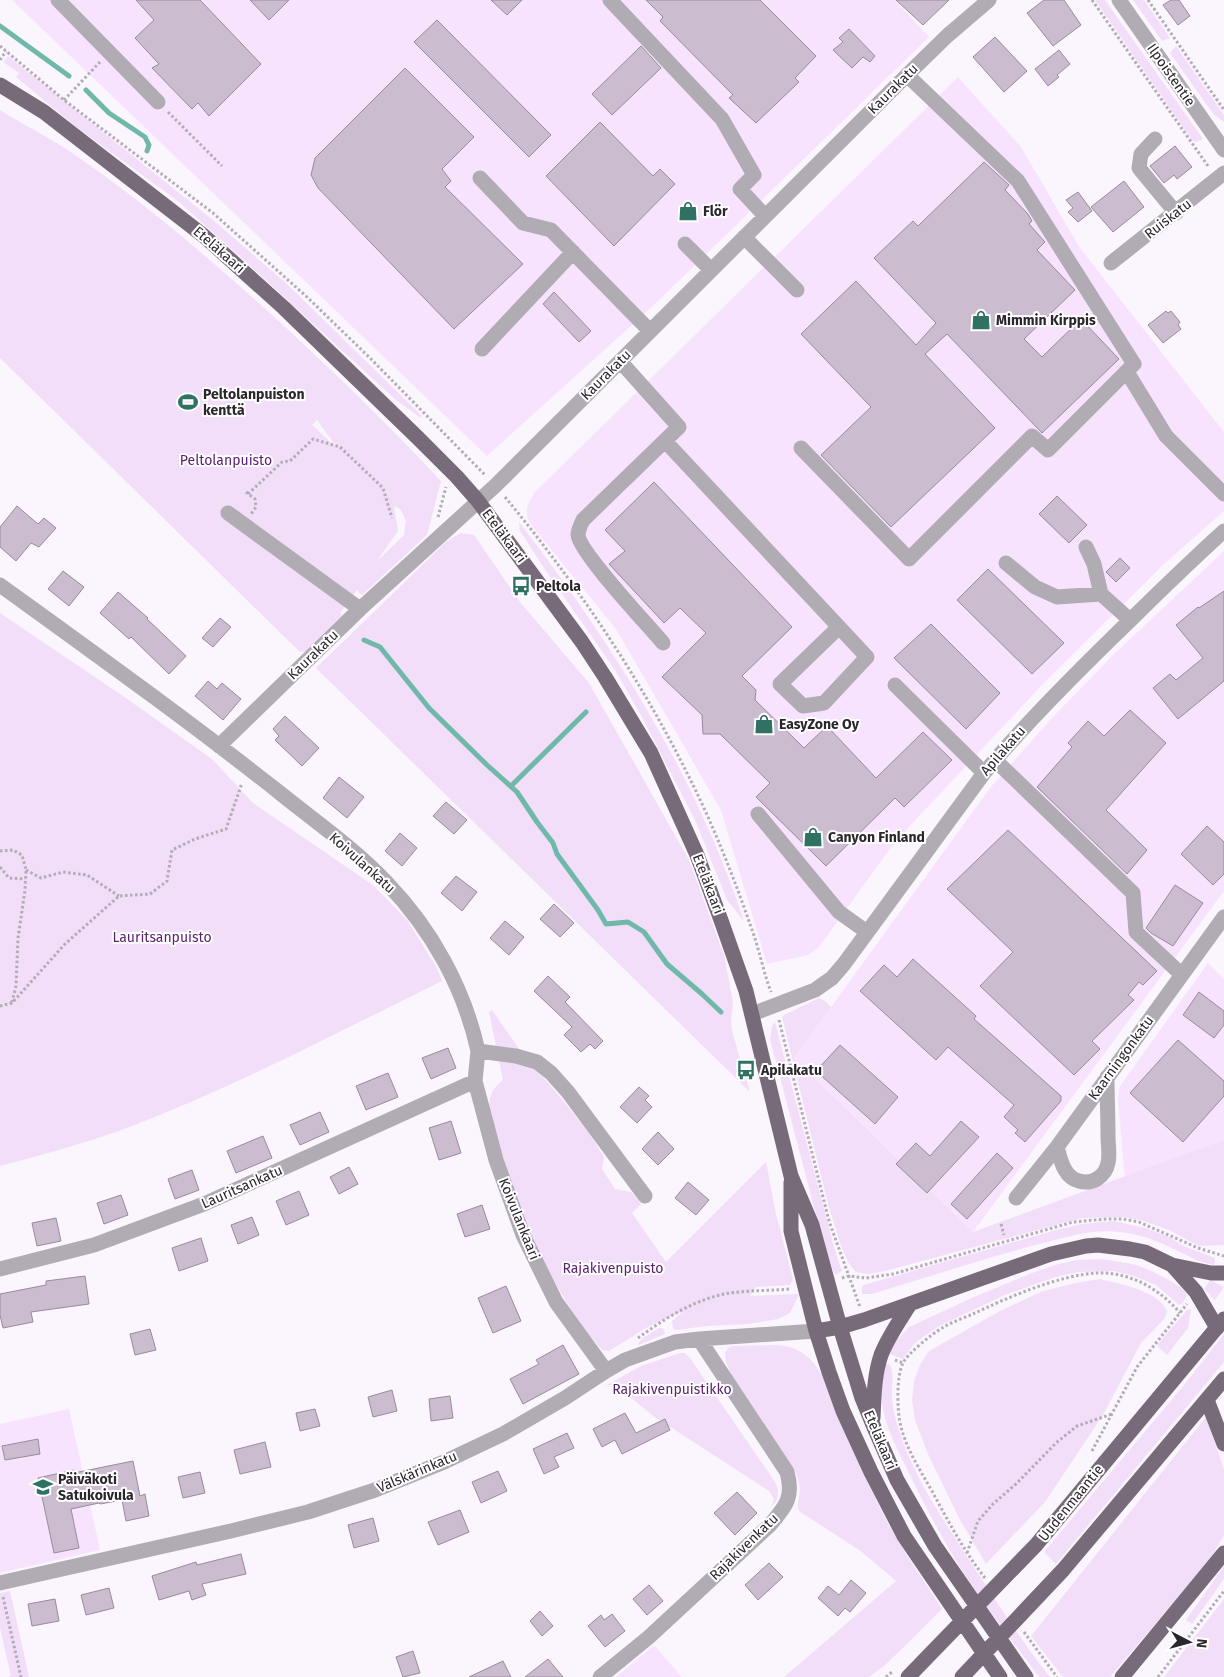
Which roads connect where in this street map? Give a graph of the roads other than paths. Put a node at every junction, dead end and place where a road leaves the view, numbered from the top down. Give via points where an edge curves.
1 (58, 0) edge
2 (610, 0) edge
3 (989, 0) edge
4 (1119, 0) edge
5 (907, 75) junction
6 (0, 86) edge
7 (158, 102) road end
8 (1155, 139) dead end
9 (1224, 150) edge
10 (1221, 177) edge
11 (480, 178) dead end
12 (1176, 212) junction
13 (765, 216) junction
14 (744, 238) junction
15 (685, 244) dead end
16 (573, 252) junction
17 (1111, 263) dead end
18 (710, 270) junction
19 (797, 290) dead end
20 (650, 331) junction
21 (482, 349) dead end
22 (620, 361) junction
23 (1127, 372) junction
24 (666, 441) junction
25 (801, 448) dead end
26 (1224, 494) edge
27 (478, 501) junction
28 (228, 513) dead end
29 (1224, 531) edge
30 (1086, 547) dead end
31 (1006, 563) dead end
32 (0, 585) edge
33 (1101, 594) junction
34 (360, 608) junction
35 (1130, 620) junction
36 (839, 627) junction
37 (663, 643) dead end
38 (895, 685) dead end
39 (219, 746) junction
40 (994, 760) junction
41 (984, 773) junction
42 (758, 814) dead end
43 (1224, 917) edge
44 (867, 932) junction
45 (1182, 975) junction
46 (752, 1014) junction
47 (478, 1051) junction
48 (1107, 1077) junction
49 (476, 1081) junction
50 (1057, 1147) junction
51 (792, 1176) junction
52 (645, 1196) dead end
53 (1016, 1198) dead end
54 (1172, 1265) junction
55 (0, 1270) edge
56 (1218, 1273) edge
57 (910, 1304) junction
58 (1220, 1323) edge
59 (840, 1327) junction
60 (816, 1331) junction
61 (699, 1338) junction
62 (606, 1371) junction
63 (1224, 1379) edge
64 (1207, 1400) junction
65 (873, 1424) junction
66 (1224, 1444) edge
67 (1224, 1553) edge
68 (1, 1586) edge
69 (600, 1677) edge
70 (908, 1677) edge
71 (962, 1677) edge
72 (1000, 1677) edge
73 (1026, 1677) edge
74 (1122, 1677) edge

1 - 7 street
2 - 13 street via 722,119 754,175 740,189
3 - 5 street, Kaurakatu
4 - 9 street, Ilpoistentie
5 - 13 street, Kaurakatu
5 - 23 street via 1018,181 1134,364
6 - 27 main road, Eteläkaari via 44,112 204,236 284,308 457,476
8 - 12 street via 1141,154 1139,168
10 - 12 street, Ruiskatu
11 - 16 street via 523,223 551,230
12 - 17 street, Ruiskatu
13 - 14 street, Kaurakatu
14 - 18 street, Kaurakatu
14 - 19 street
15 - 18 street
16 - 20 street
16 - 21 street
18 - 20 street, Kaurakatu
20 - 22 street, Kaurakatu
22 - 24 street via 680,427
22 - 27 street, Kaurakatu
23 - 25 street via 1048,450 1032,436 909,559
23 - 26 street via 1166,436
24 - 36 street
24 - 37 street via 583,520 578,534 582,546 602,572
27 - 34 street, Kaurakatu
27 - 46 main road, Eteläkaari via 582,642 650,753 697,854
28 - 34 street
29 - 35 street, Apilakatu
30 - 33 street
31 - 33 street via 1035,587 1057,597
32 - 39 street, Koivulankatu
33 - 35 street
34 - 39 street, Kaurakatu
35 - 40 street, Apilakatu
36 - 36 street via 780,684 802,706 824,703 867,657
38 - 41 street
39 - 47 street, Koivulankatu via 361,858 387,883 436,946 448,967 474,1029
40 - 41 street, Apilakatu
40 - 45 street via 1133,893 1136,932
41 - 44 street, Apilakatu
42 - 44 street via 838,912
43 - 45 street, Kaarningonkatu
44 - 46 street, Apilakatu via 832,978 815,990
45 - 48 street, Kaarningonkatu
46 - 51 main road, Eteläkaari
47 - 49 street, Koivulankaari
47 - 52 street via 537,1062 551,1073
48 - 50 street, Kaarningonkatu
48 - 50 street via 1108,1162 1102,1176 1084,1183 1068,1176
49 - 55 street, Lauritsankatu via 204,1204 94,1245
49 - 62 street, Koivulankaari via 496,1160 523,1235 556,1302
50 - 53 street, Kaarningonkatu
51 - 59 main road, Eteläkaari via 812,1225
51 - 60 main road, Eteläkaari via 791,1231
54 - 56 main road
54 - 57 main road via 1130,1248 1086,1246 1051,1254
54 - 58 main road
57 - 59 main road
57 - 65 main road via 881,1356 874,1393
58 - 70 main road, Uudenmaantie via 1036,1545
59 - 60 main road
59 - 65 main road, Eteläkaari
60 - 61 street, Välskärinkatu
60 - 72 main road, Eteläkaari via 843,1411 883,1496 909,1543
61 - 62 street, Välskärinkatu via 675,1342 625,1360
61 - 69 street, Rajakivenkatu via 787,1472 790,1483 787,1502 770,1525
62 - 68 street, Välskärinkatu via 503,1434 375,1490 308,1512
63 - 64 main road
64 - 66 main road
64 - 71 main road via 1063,1570
65 - 73 main road, Eteläkaari via 897,1480 934,1546
67 - 74 main road

